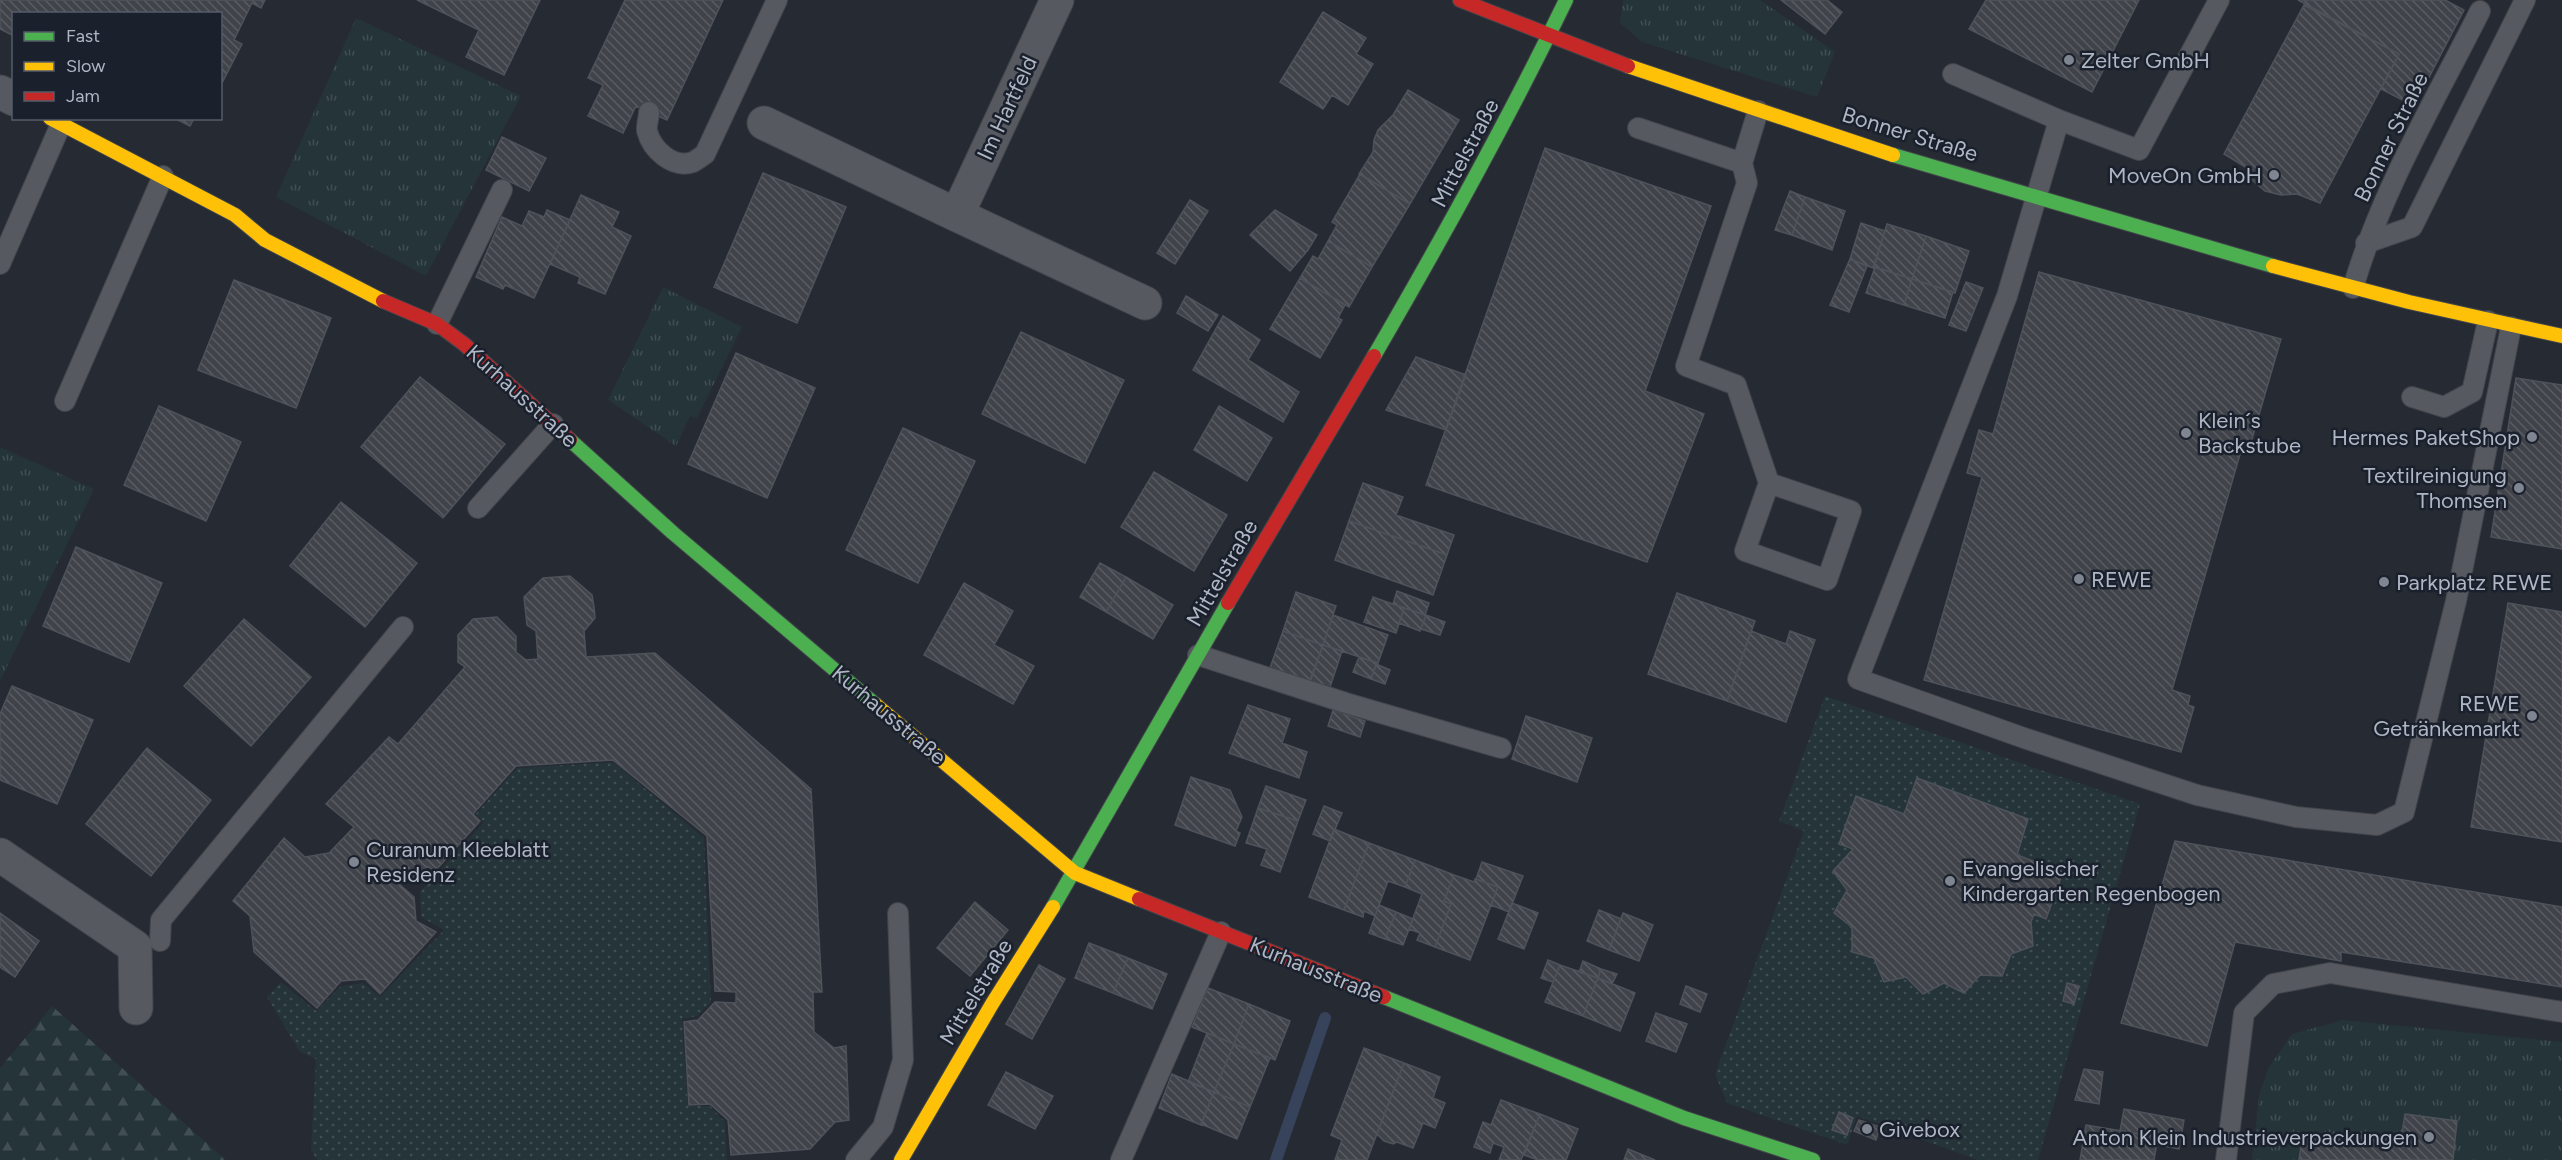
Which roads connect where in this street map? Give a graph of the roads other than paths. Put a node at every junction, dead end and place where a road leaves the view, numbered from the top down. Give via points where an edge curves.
1 (777, 0) edge
2 (1057, 0) edge
3 (1460, 0) edge
4 (1566, 0) edge
5 (2219, 0) edge
6 (2525, 0) edge
7 (2480, 10) dead end
8 (1547, 35) junction
9 (1953, 74) dead end
10 (1758, 111) junction
11 (649, 112) dead end
12 (2059, 120) junction
13 (56, 121) edge
14 (764, 123) dead end
15 (1638, 128) dead end
16 (1742, 163) junction
17 (163, 176) junction
18 (502, 189) dead end
19 (2036, 199) junction
20 (957, 215) junction
21 (2366, 243) junction
22 (0, 264) edge
23 (2353, 288) junction
24 (1145, 303) dead end
25 (2488, 321) junction
26 (437, 324) junction
27 (2511, 327) junction
28 (2562, 336) edge
29 (2412, 397) dead end
30 (65, 401) dead end
31 (553, 424) junction
32 (1768, 483) junction
33 (478, 508) dead end
34 (403, 627) dead end
35 (1198, 655) junction
36 (1501, 748) dead end
37 (0, 855) edge
38 (1075, 873) junction
39 (898, 913) dead end
40 (1221, 932) junction
41 (160, 940) dead end
42 (136, 1008) dead end
43 (2562, 1012) edge
44 (856, 1160) edge
45 (901, 1160) edge
46 (1121, 1160) edge
47 (1813, 1160) edge
48 (2226, 1160) edge

1 - 11 lane via 705,154 693,162 678,163 664,157 647,130
2 - 20 street, Im Hartfeld
3 - 8 street, Bonner Straße
4 - 8 street, Mittelstraße
5 - 12 lane via 2139,150
6 - 21 lane via 2412,227
7 - 21 lane, Bonner Straße
8 - 10 street, Bonner Straße
8 - 35 street, Mittelstraße via 1513,109 1449,227
9 - 12 lane
10 - 16 lane
10 - 19 street, Bonner Straße
12 - 19 lane
13 - 17 street, Kurhausstraße
13 - 22 lane
14 - 20 street
15 - 16 lane
16 - 32 lane via 1747,183 1686,366 1736,385
17 - 26 street, Kurhausstraße via 235,215 266,240 395,307
17 - 30 lane
18 - 26 lane
19 - 23 street, Bonner Straße
19 - 27 lane via 2007,296 1858,679 2197,795 2296,817 2377,825 2404,812 2456,601
20 - 24 street
21 - 23 lane, Bonner Straße
23 - 25 street, Bonner Straße
25 - 27 street, Bonner Straße
25 - 29 lane via 2472,392 2444,407
26 - 31 street, Kurhausstraße
27 - 28 street, Bonner Straße
31 - 33 lane
31 - 38 street, Kurhausstraße via 673,533
32 - 32 lane via 1851,511 1827,580 1745,551
34 - 41 lane via 161,920
35 - 36 lane
35 - 38 street, Mittelstraße
37 - 42 street via 135,946
38 - 40 street, Kurhausstraße
38 - 45 street, Mittelstraße via 992,1004
39 - 44 lane via 903,1060 884,1127
40 - 46 lane
40 - 47 street, Kurhausstraße via 1684,1118
43 - 48 lane via 2330,973 2274,984 2244,1013

